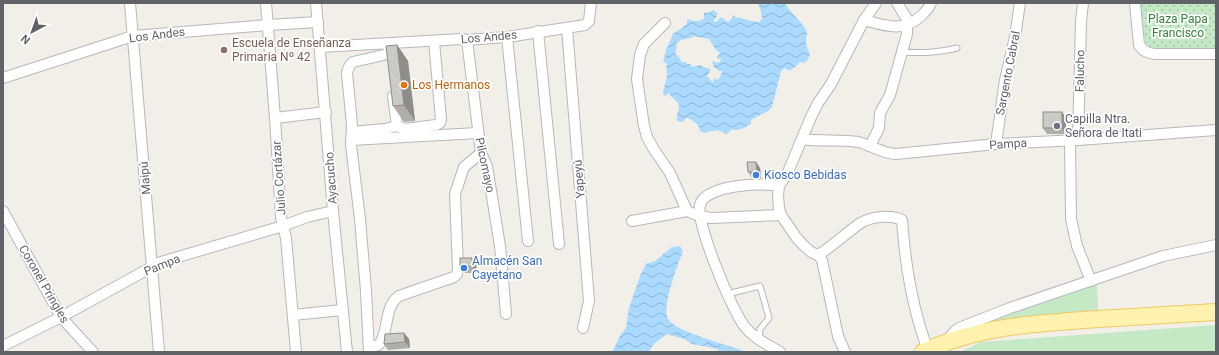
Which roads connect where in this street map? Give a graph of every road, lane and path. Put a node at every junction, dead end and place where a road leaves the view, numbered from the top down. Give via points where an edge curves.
1 (130, 3) edge
2 (266, 3) edge
3 (316, 3) edge
4 (590, 3) edge
5 (876, 3) edge
6 (897, 3) edge
7 (931, 3) edge
8 (1020, 3) edge
9 (1083, 3) edge
10 (1136, 3) edge
11 (864, 20) junction
12 (318, 22) junction
13 (665, 22) dead end
14 (268, 25) junction
15 (908, 26) junction
16 (567, 28) junction
17 (538, 32) junction
18 (133, 36) junction
19 (507, 37) junction
20 (467, 40) junction
21 (434, 41) junction
22 (320, 47) junction
23 (957, 48) dead end
24 (902, 52) junction
25 (389, 53) junction
26 (1216, 54) edge
27 (3, 78) edge
28 (392, 83) edge
29 (326, 112) junction
30 (275, 118) junction
31 (397, 126) junction
32 (1216, 130) edge
33 (478, 133) junction
34 (352, 136) junction
35 (802, 139) junction
36 (1074, 140) junction
37 (996, 144) junction
38 (870, 146) junction
39 (481, 153) junction
40 (779, 186) junction
41 (3, 211) edge
42 (333, 211) junction
43 (687, 211) junction
44 (781, 215) junction
45 (699, 216) junction
46 (632, 221) dead end
47 (283, 226) junction
48 (528, 241) dead end
49 (559, 244) dead end
50 (1216, 245) edge
51 (818, 255) junction
52 (152, 267) junction
53 (1091, 281) junction
54 (727, 294) junction
55 (342, 310) junction
56 (1216, 312) edge
57 (293, 314) junction
58 (506, 314) dead end
59 (60, 317) junction
60 (583, 328) dead end
61 (838, 336) junction
62 (759, 341) junction
63 (945, 342) junction
64 (3, 346) edge
65 (369, 349) edge
66 (767, 349) edge
67 (926, 351) edge
68 (93, 352) edge
69 (159, 352) edge
70 (296, 352) edge
71 (347, 352) edge
72 (780, 352) edge
73 (837, 352) edge
74 (845, 352) edge

1 - 18 street, Maipú
2 - 14 street, Julio Cortázar
3 - 12 street, Ayacucho
4 - 16 street, Los Andes via 589,22
5 - 11 street
6 - 15 street via 907,19
7 - 15 street via 919,18
8 - 37 street, Sargento Cabral
9 - 36 street, Falucho
10 - 26 street via 1139,45 1147,53
11 - 15 street via 896,28
11 - 35 street via 831,84 818,103
12 - 14 street, Los Andes
12 - 22 street, Ayacucho
13 - 43 street via 644,44 637,79 647,137 670,173
14 - 18 street, Los Andes
14 - 30 street, Julio Cortázar
15 - 24 street
16 - 17 street, Los Andes
16 - 60 street, Yapeyú via 589,301
17 - 19 street, Los Andes
17 - 49 street
18 - 27 street, Los Andes
18 - 52 street, Maipú
19 - 20 street, Los Andes
19 - 48 street
20 - 21 street, Los Andes
20 - 33 street, Pilcomayo
21 - 25 street, Los Andes
21 - 31 street via 440,123 405,128
22 - 25 street, Los Andes
22 - 29 street, Ayacucho
23 - 24 lane via 942,52
24 - 38 street via 890,94 880,113 879,128
25 - 34 street, Ayacucho via 353,62 348,68
28 - 31 street
29 - 30 street
29 - 42 street, Ayacucho
30 - 47 street, Julio Cortázar
31 - 34 street
32 - 36 street, Pampa
33 - 34 street
33 - 39 street, Pilcomayo
34 - 65 street, Ayacucho
35 - 38 street, Pampa via 858,142
35 - 40 street
36 - 37 street, Pampa
36 - 53 street, Falucho via 1071,219 1077,246
37 - 38 street, Pampa via 896,154
39 - 58 street, Pilcomayo via 487,166 500,246
39 - 65 street via 464,168 455,194 457,274 394,300 380,344
40 - 44 street
40 - 45 street via 769,184 735,187 712,192 700,205
41 - 59 street, Coronel Pringles
42 - 47 street, Pampa
42 - 55 street, Ayacucho
43 - 45 street
43 - 46 street
44 - 45 street via 712,218
44 - 51 street via 803,245
45 - 54 street
47 - 52 street, Pampa via 161,262
47 - 57 street, Julio Cortázar
50 - 53 street via 1163,256
51 - 61 street via 822,260
51 - 67 street via 859,224 881,218 896,217 902,220 904,249
52 - 59 street, Pampa
52 - 69 street, Maipú
53 - 63 street via 960,328
54 - 62 street via 744,325
54 - 62 lane via 760,286 769,318 760,329
55 - 57 street
55 - 71 street, Ayacucho
56 - 63 main road via 1033,323
57 - 70 street, Julio Cortázar
59 - 64 street, Pampa
59 - 68 street, Coronel Pringles
61 - 73 street
61 - 74 street
62 - 66 street
63 - 67 main road
66 - 72 street

